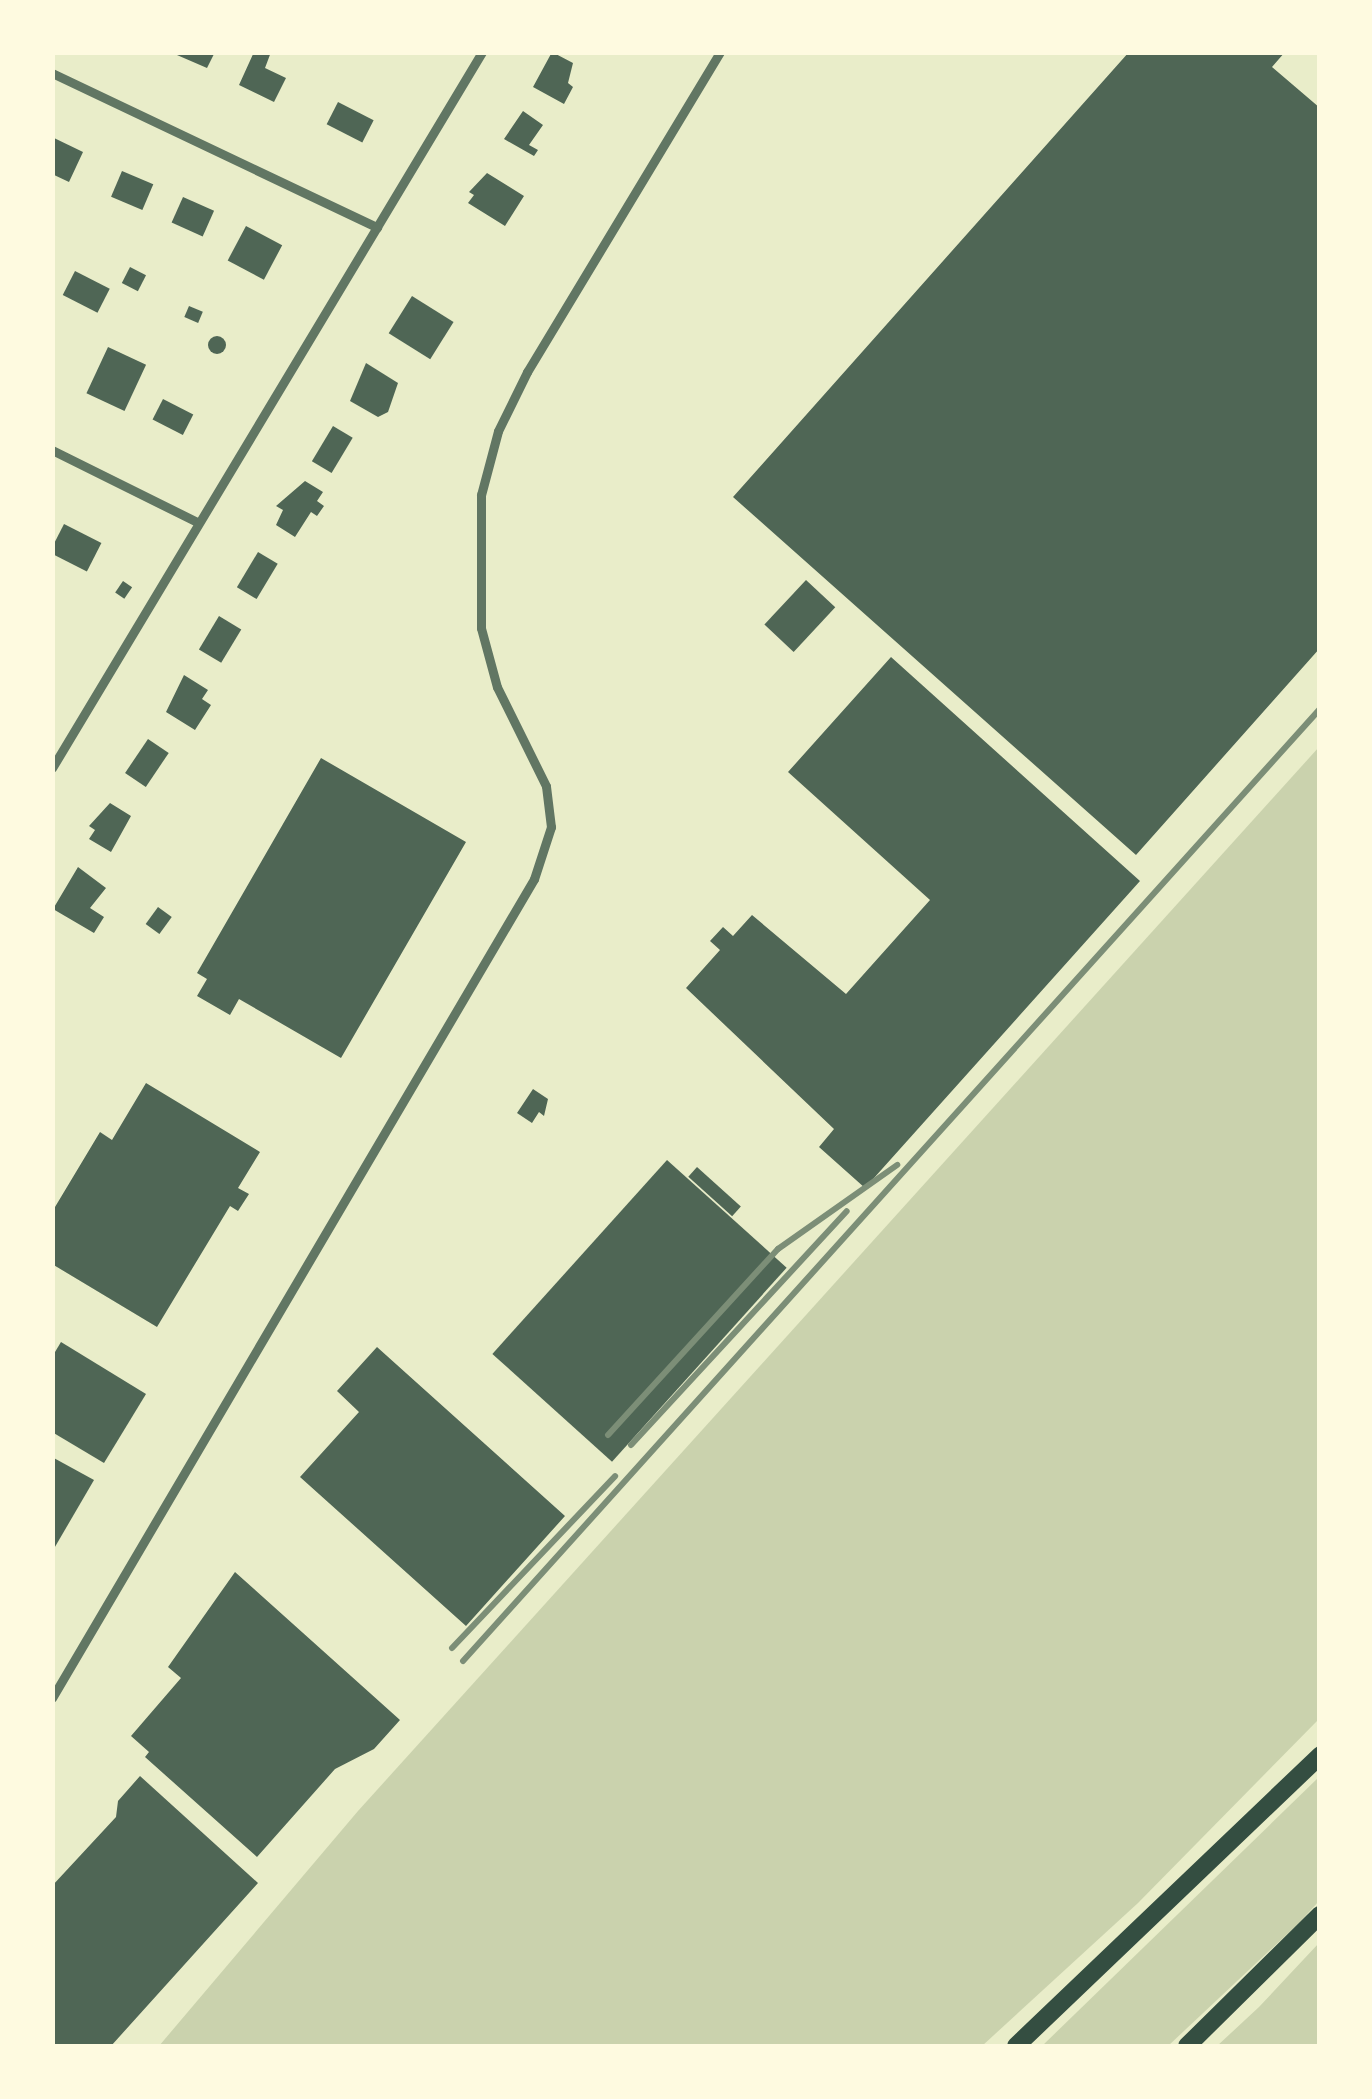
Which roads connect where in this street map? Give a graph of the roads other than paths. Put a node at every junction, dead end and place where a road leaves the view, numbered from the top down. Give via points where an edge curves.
1 (482, 52) edge
2 (720, 52) edge
3 (52, 73) edge
4 (377, 227) junction
5 (52, 450) edge
6 (197, 522) junction
7 (52, 768) edge
8 (52, 1698) edge
9 (1320, 1755) edge
10 (1320, 1915) edge
11 (1016, 2046) edge
12 (1187, 2046) edge

1 - 4 street
2 - 8 street via 526,372 498,431 481,495 481,628 497,687 546,786 551,827 534,879
3 - 4 street
4 - 6 street
5 - 6 street
6 - 7 street
9 - 11 highway
10 - 12 highway

